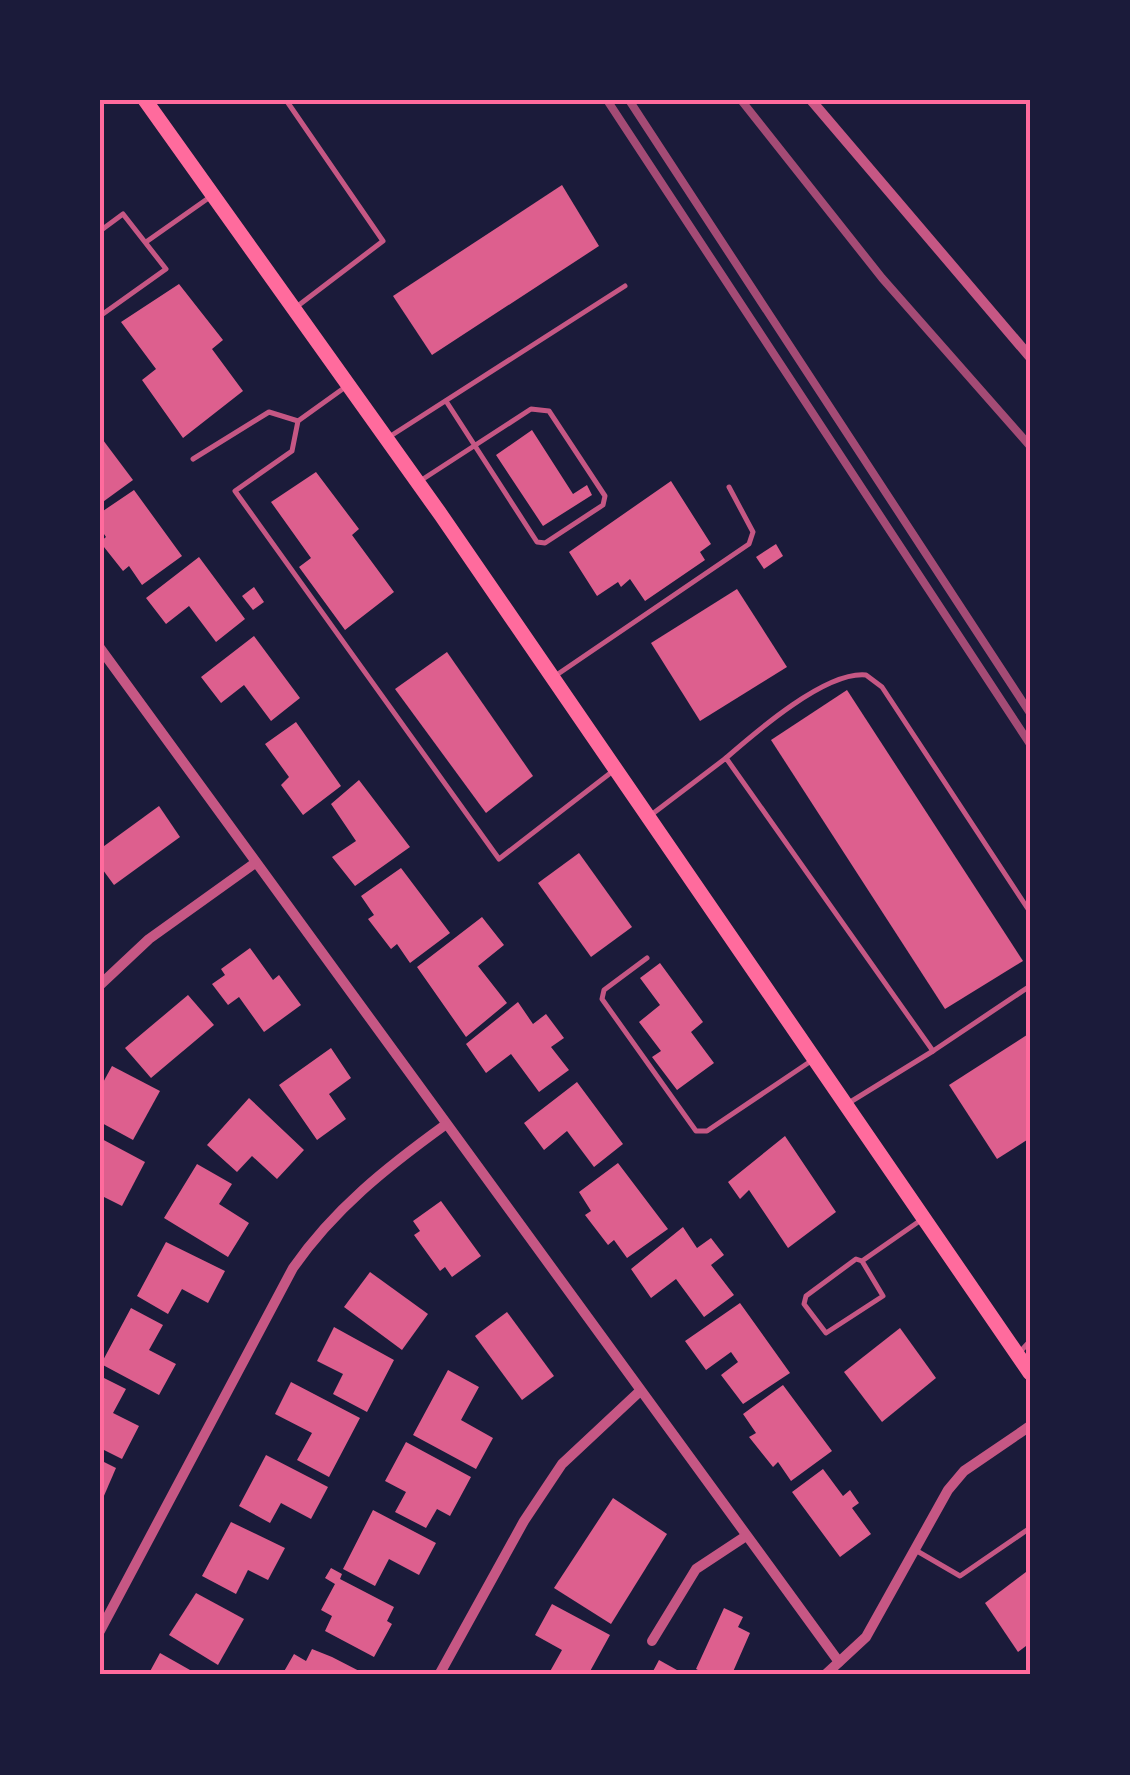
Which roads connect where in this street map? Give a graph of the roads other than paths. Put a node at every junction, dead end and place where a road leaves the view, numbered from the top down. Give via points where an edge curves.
1 (286, 100) edge
2 (810, 100) edge
3 (152, 103) edge
4 (212, 195) junction
5 (100, 231) edge
6 (146, 242) junction
7 (625, 286) dead end
8 (294, 309) junction
9 (100, 316) edge
10 (1030, 356) edge
11 (348, 385) junction
12 (446, 400) junction
13 (298, 421) junction
14 (386, 438) junction
15 (476, 444) junction
16 (192, 459) dead end
17 (418, 483) junction
18 (729, 487) dead end
19 (100, 648) edge
20 (552, 677) junction
21 (726, 758) junction
22 (616, 770) junction
23 (649, 817) junction
24 (254, 863) junction
25 (1030, 912) edge
26 (647, 958) dead end
27 (100, 986) edge
28 (1030, 986) edge
29 (933, 1050) junction
30 (814, 1060) junction
31 (846, 1105) junction
32 (445, 1125) junction
33 (923, 1218) junction
34 (862, 1261) junction
35 (1030, 1341) edge
36 (1017, 1355) junction
37 (1030, 1373) edge
38 (639, 1392) junction
39 (1030, 1426) edge
40 (1030, 1528) edge
41 (746, 1536) junction
42 (914, 1550) junction
43 (100, 1631) edge
44 (652, 1641) dead end
45 (839, 1662) junction
46 (440, 1675) edge
47 (825, 1675) edge

1 - 8 lane via 383,241
2 - 10 street
3 - 4 main road
4 - 6 lane
4 - 8 main road
5 - 6 lane via 123,214
6 - 9 lane via 166,269
7 - 12 lane
8 - 11 main road
11 - 13 lane
11 - 14 main road
12 - 14 lane
12 - 15 lane
13 - 16 lane via 270,412
13 - 22 lane via 292,452 235,491 498,858
14 - 17 main road
15 - 15 lane via 531,408 549,411 605,496 603,504 545,543 536,542
15 - 17 lane
17 - 20 main road
18 - 20 lane via 752,532 749,544
19 - 24 street
20 - 22 main road
21 - 23 lane
21 - 25 lane via 840,678 866,675 882,687
21 - 29 lane
22 - 23 main road
23 - 30 main road
24 - 27 street via 175,918
24 - 32 street
26 - 30 lane via 604,990 602,999 696,1131 707,1132
28 - 29 lane
29 - 31 lane
30 - 31 main road
31 - 33 main road
32 - 38 street
32 - 43 street via 345,1205 293,1268
33 - 34 lane
33 - 36 main road
34 - 34 lane via 884,1296 826,1333 804,1304 806,1296
35 - 36 lane
36 - 37 main road
38 - 41 street
38 - 46 street via 562,1464
39 - 42 street via 964,1471
40 - 42 lane via 960,1576
41 - 44 street via 696,1569
41 - 45 street
42 - 45 street via 866,1638
45 - 47 street

